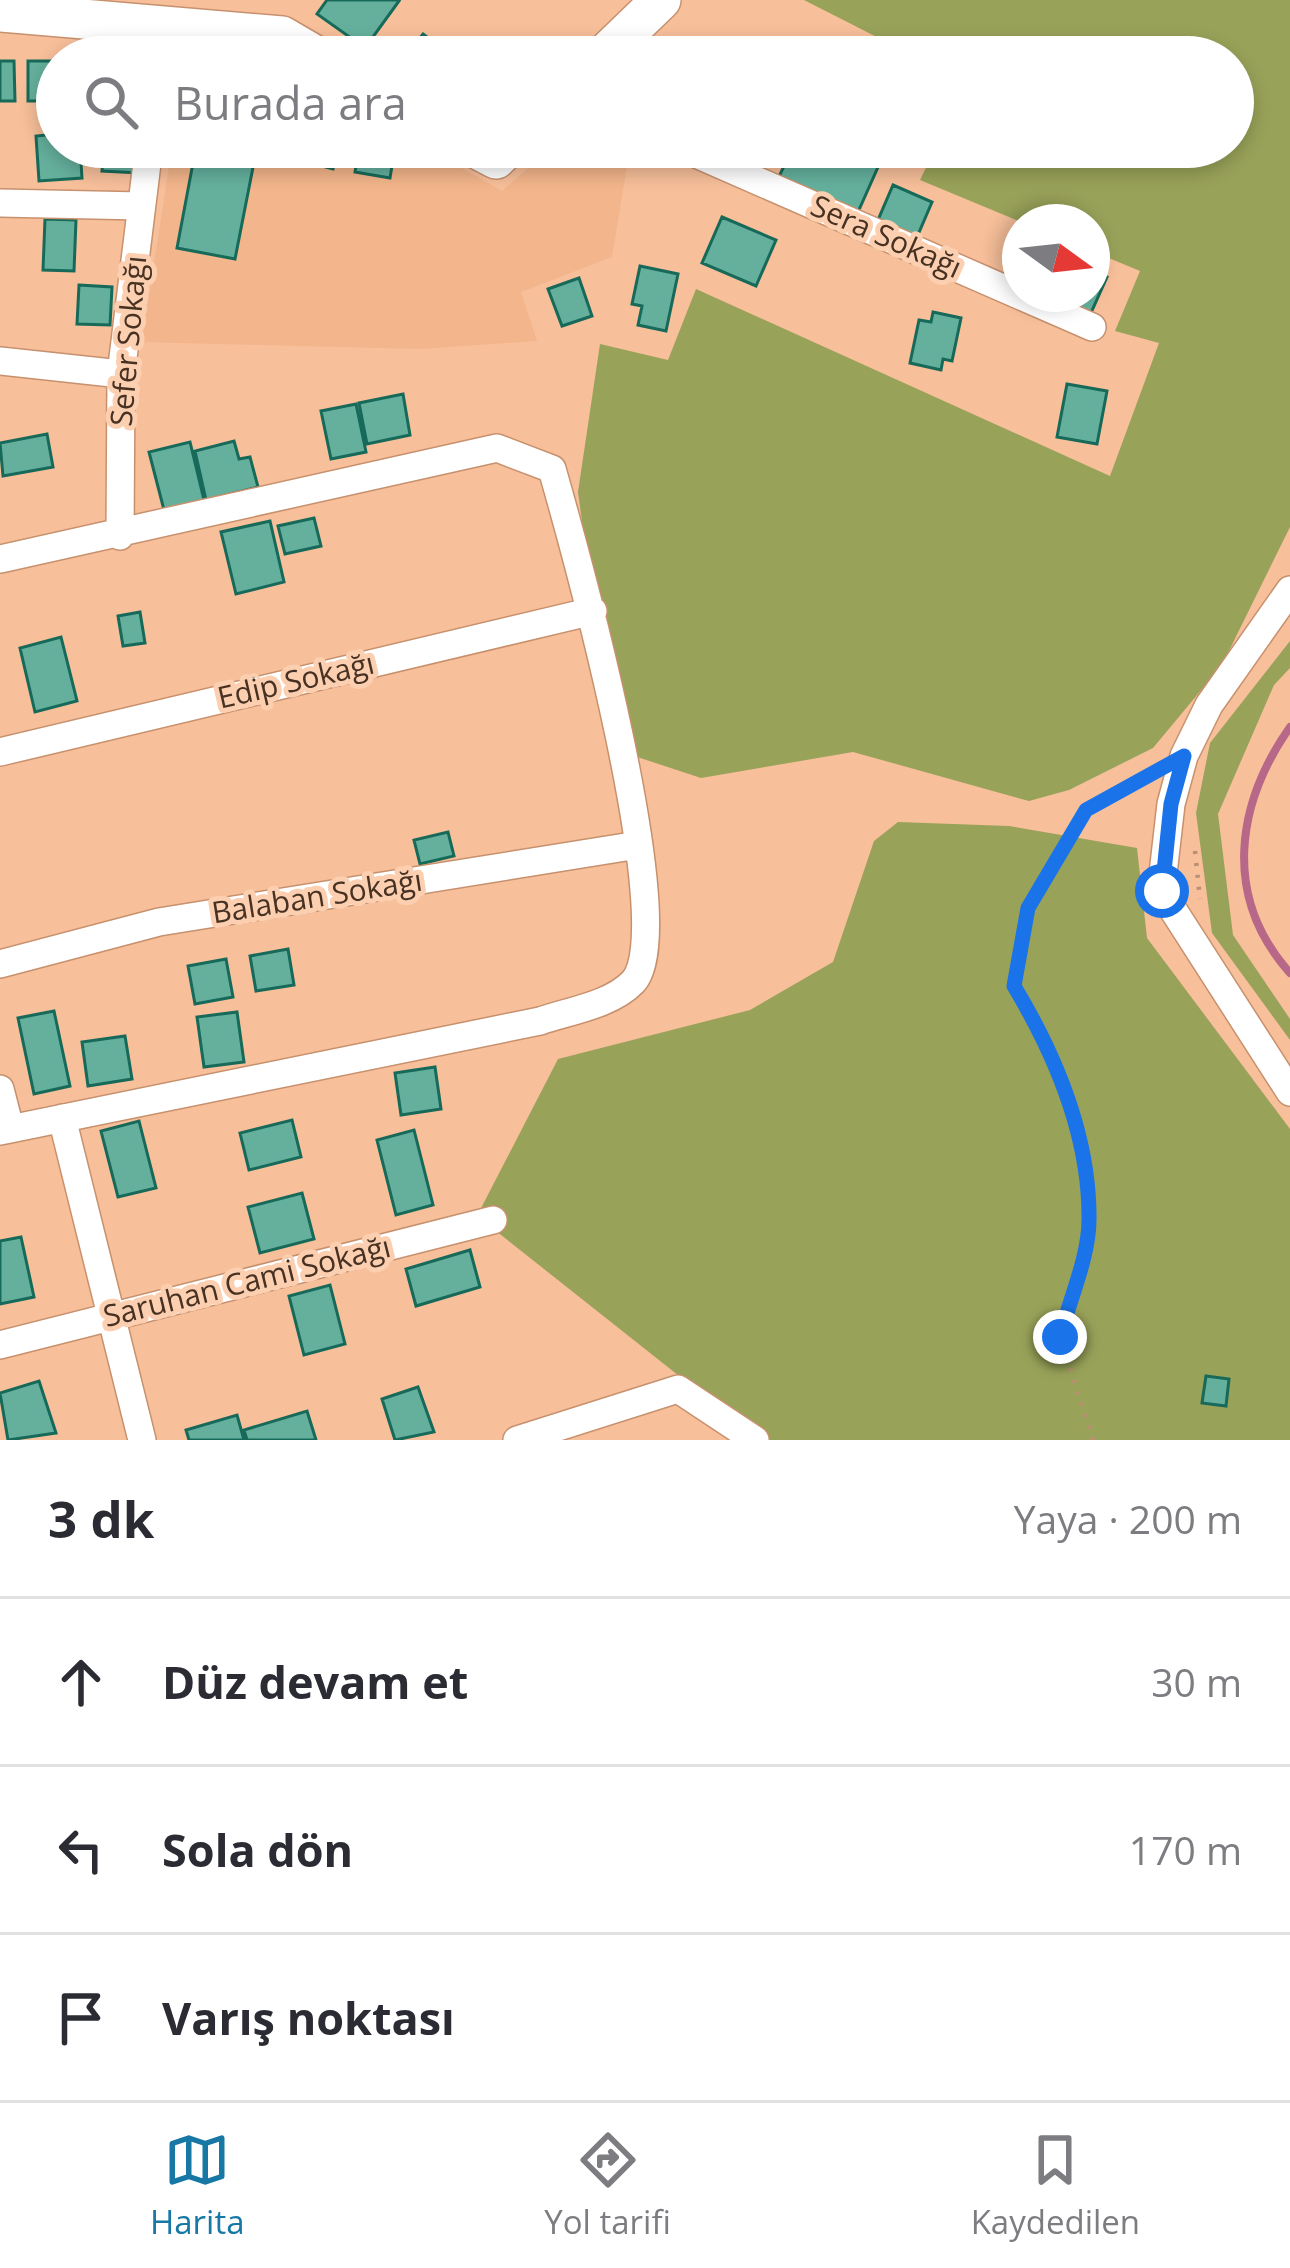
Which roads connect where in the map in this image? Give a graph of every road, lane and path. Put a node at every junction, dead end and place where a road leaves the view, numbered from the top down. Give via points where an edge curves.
1 (661, 0) edge
2 (5, 8) edge
3 (149, 25) edge
4 (282, 36) edge
5 (624, 36) edge
6 (146, 168) edge
7 (728, 168) edge
8 (0, 203) edge
9 (141, 206) junction
10 (1092, 327) dead end
11 (0, 362) edge
12 (121, 374) junction
13 (120, 536) junction
14 (0, 559) edge
15 (1290, 590) edge
16 (593, 611) junction
17 (0, 752) edge
18 (1184, 756) junction
19 (1194, 838) dead end
20 (638, 845) junction
21 (1186, 880) dead end
22 (0, 964) edge
23 (0, 1089) edge
24 (1290, 1093) edge
25 (62, 1118) junction
26 (5, 1130) edge
27 (494, 1220) dead end
28 (110, 1316) junction
29 (0, 1345) edge
30 (532, 1438) edge
31 (142, 1440) edge
32 (754, 1440) edge
33 (1093, 1440) edge

1 - 5 street
2 - 3 street
3 - 4 street
6 - 9 street, Sefer Sokağı
7 - 10 street, Sera Sokağı
8 - 9 street
9 - 12 street, Sefer Sokağı
11 - 12 street
12 - 13 street, Sefer Sokağı
13 - 14 street
13 - 16 street via 497,448 552,469
15 - 18 street via 1209,705
16 - 17 street, Edip Sokağı
16 - 20 street
18 - 24 street via 1162,891
18 - 33 path via 1086,810 1028,908 1014,986 1045,1036 1073,1110 1090,1222 1060,1337
19 - 21 path via 1197,903
20 - 22 street, Balaban Sokağı via 159,922
20 - 25 street via 648,953 634,982 604,1000 446,1042
23 - 26 street
25 - 26 street
25 - 28 street
27 - 28 street, Saruhan Cami Sokağı
28 - 29 street, Saruhan Cami Sokağı
28 - 31 street
30 - 32 street via 678,1389

